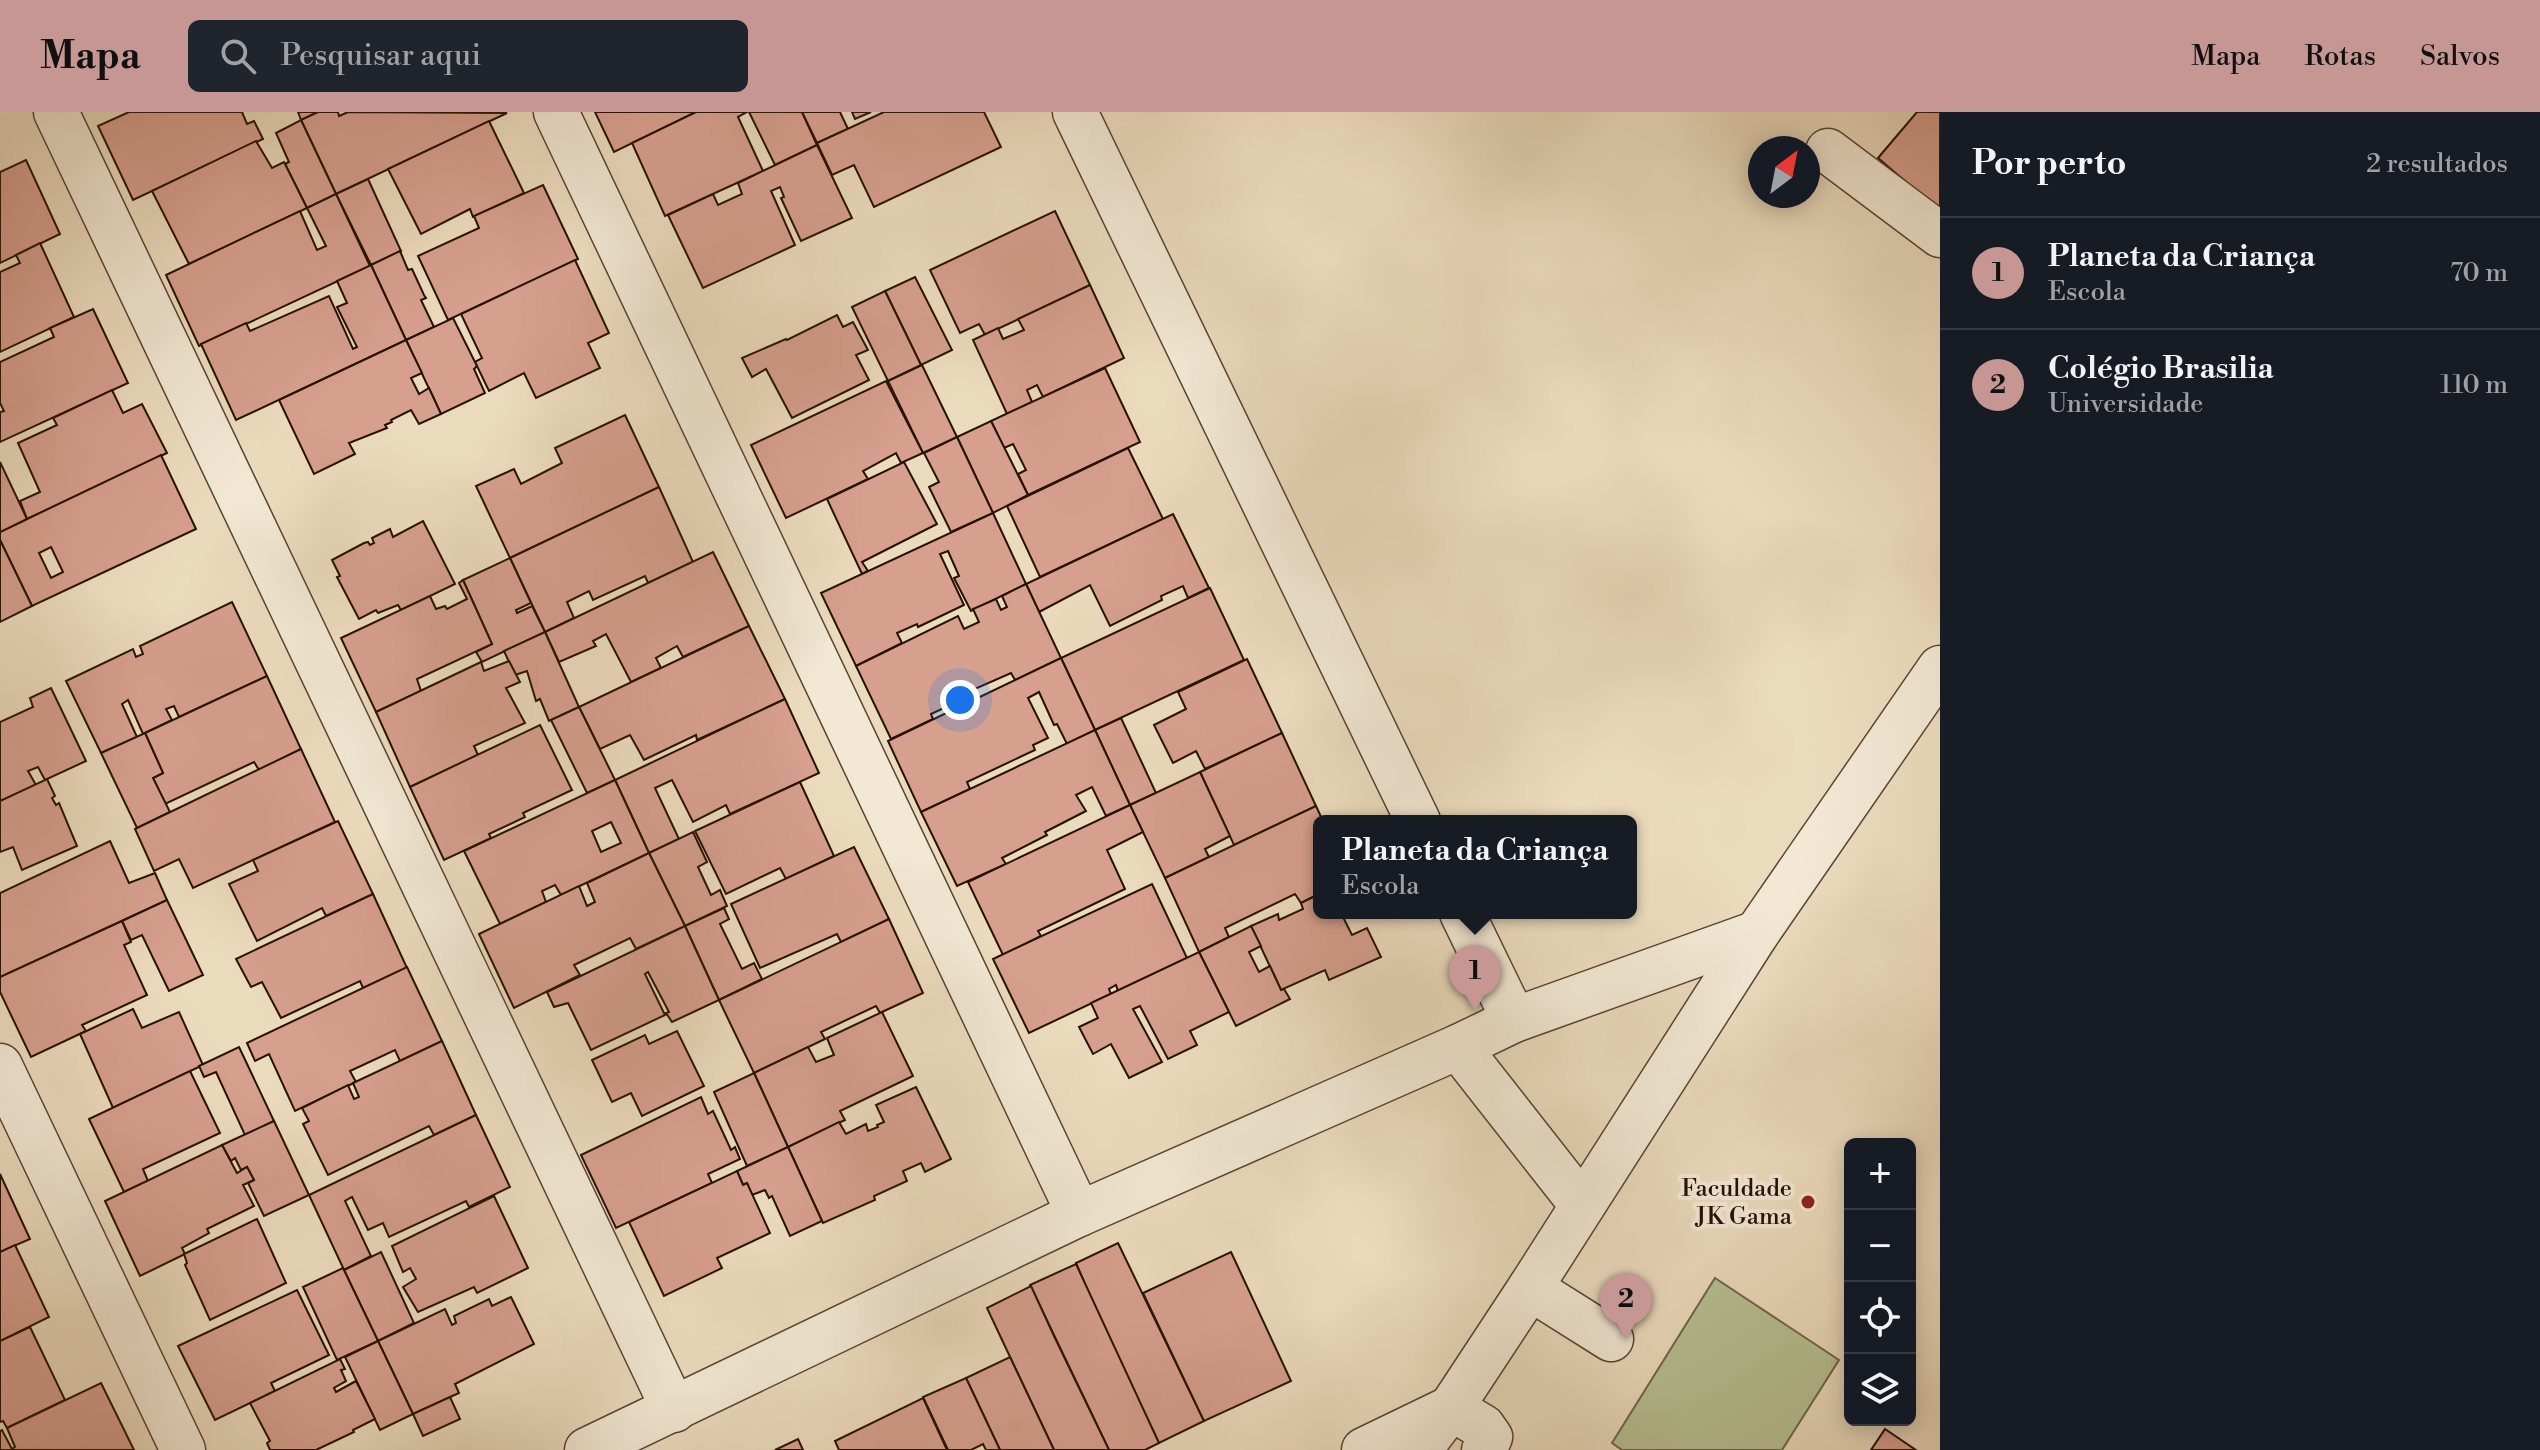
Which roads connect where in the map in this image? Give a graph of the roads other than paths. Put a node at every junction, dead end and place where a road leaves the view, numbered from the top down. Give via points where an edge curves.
1 (56, 112) edge
2 (556, 112) edge
3 (1075, 112) edge
4 (1828, 151) dead end
5 (1940, 235) edge
6 (1940, 668) edge
7 (1415, 815) edge
8 (1465, 919) edge
9 (1757, 933) junction
10 (1514, 1020) junction
11 (1458, 1047) junction
12 (0, 1066) edge
13 (1582, 1205) junction
14 (1079, 1214) junction
15 (1530, 1288) junction
16 (1611, 1339) dead end
17 (1451, 1408) junction
18 (674, 1410) junction
19 (183, 1450) edge
20 (587, 1450) edge
21 (1364, 1450) edge
22 (1419, 1450) edge
23 (1484, 1450) edge

1 - 18 street
2 - 14 street
3 - 7 street
4 - 5 street
6 - 9 street
8 - 10 street
9 - 10 street
9 - 13 street
10 - 11 street
11 - 13 street
11 - 14 street
12 - 19 street
13 - 15 street
14 - 18 street
15 - 16 street
15 - 17 street
17 - 21 street
17 - 22 street
17 - 23 street via 1483,1427 1490,1437
18 - 20 street

